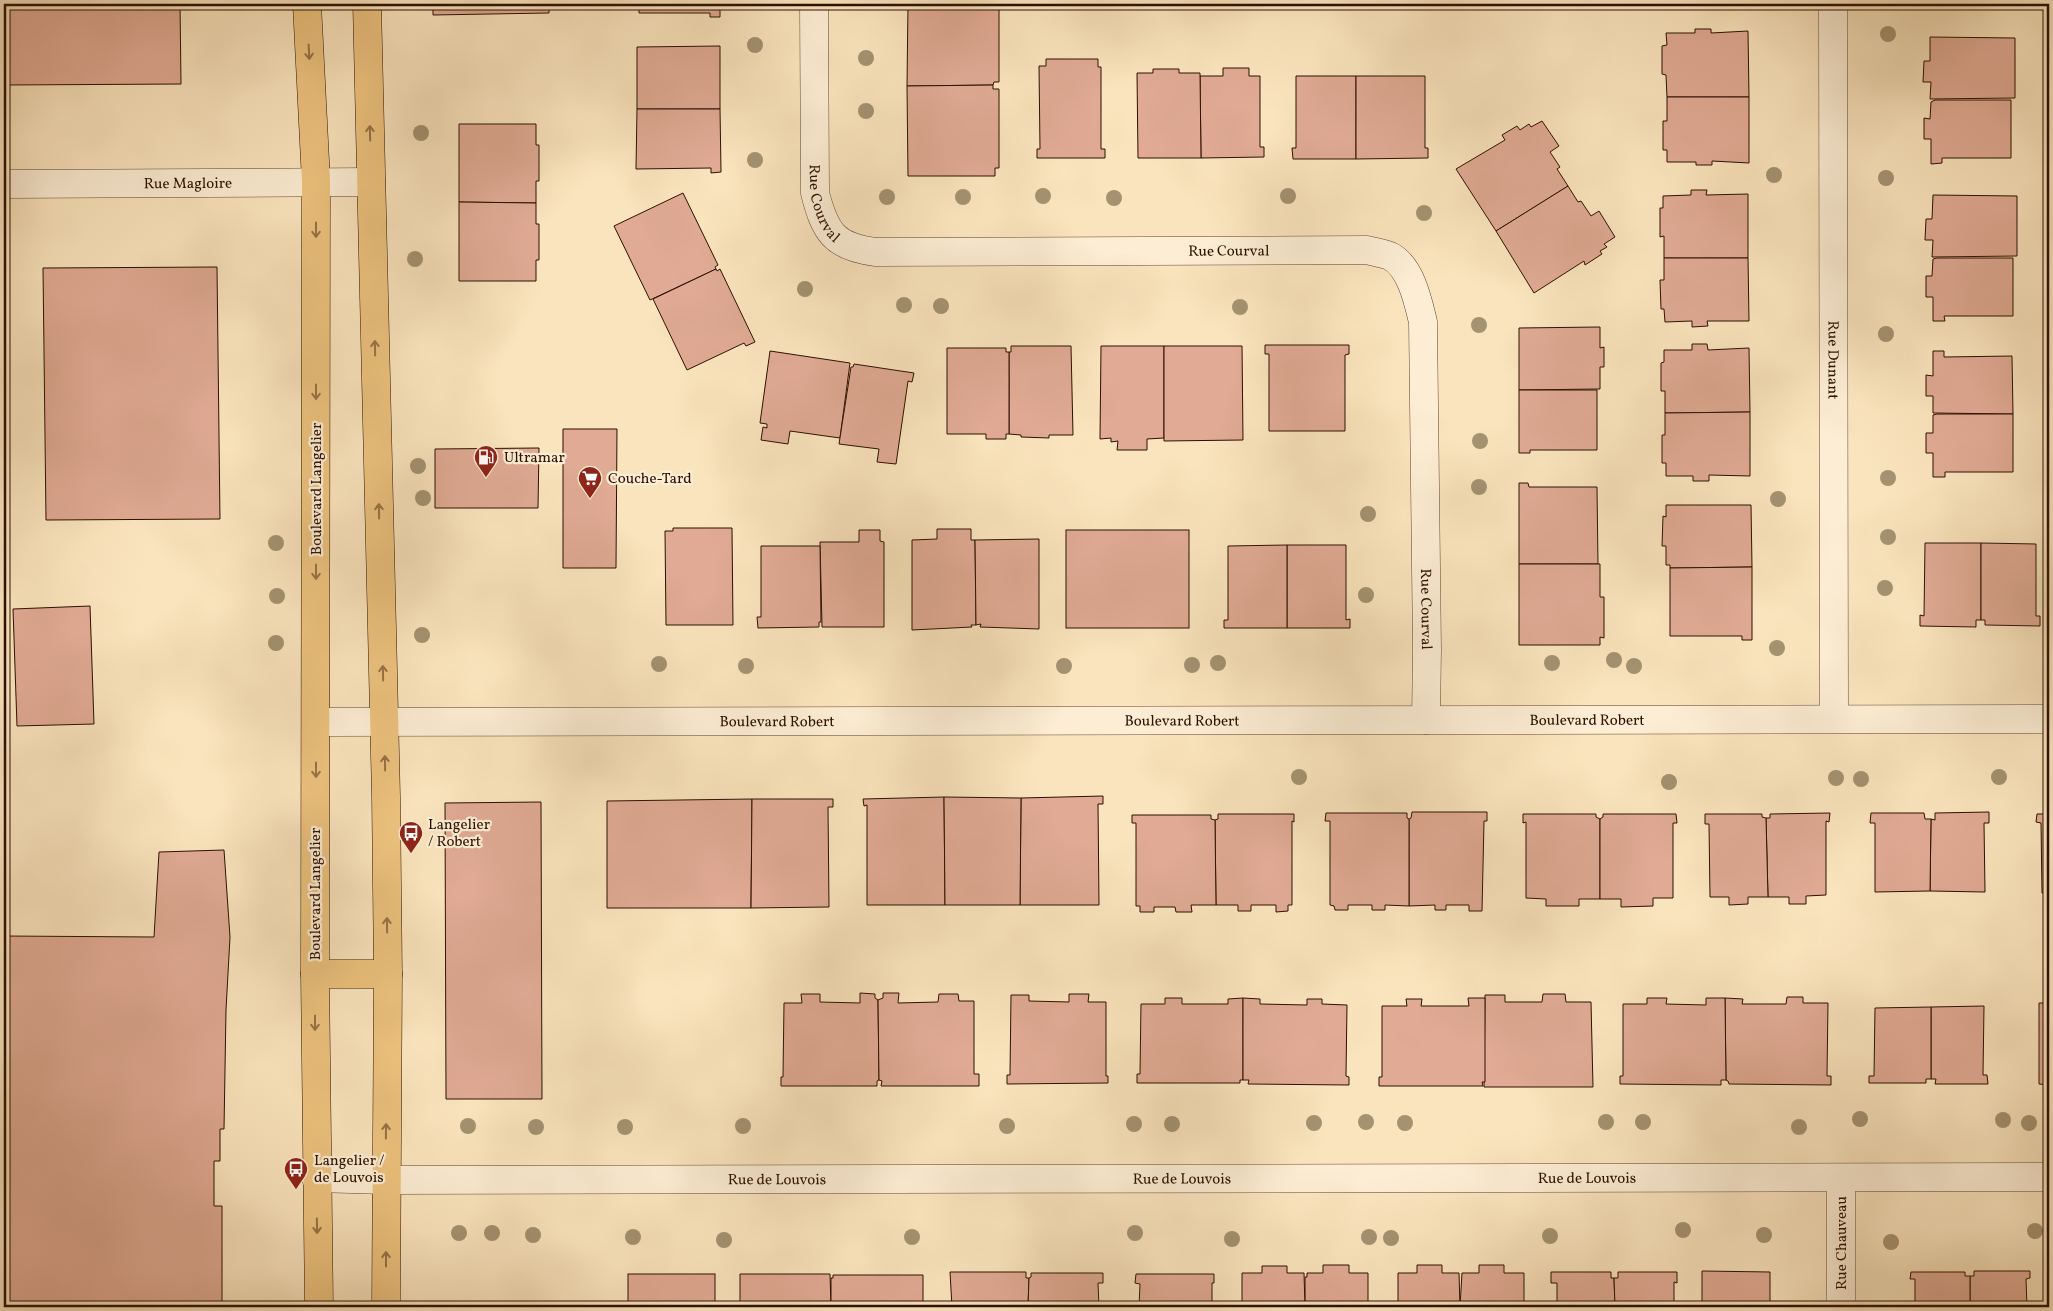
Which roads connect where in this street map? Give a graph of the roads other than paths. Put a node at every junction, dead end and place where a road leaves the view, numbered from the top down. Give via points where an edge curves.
1 (307, 4) edge
2 (367, 4) edge
3 (814, 4) edge
4 (1833, 4) edge
5 (316, 181) junction
6 (371, 182) junction
7 (4, 184) edge
8 (1834, 718) junction
9 (2049, 719) edge
10 (1426, 720) junction
11 (316, 722) junction
12 (384, 722) junction
13 (315, 974) junction
14 (388, 974) junction
15 (2049, 1177) edge
16 (316, 1178) junction
17 (1841, 1178) junction
18 (386, 1180) junction
19 (319, 1307) edge
20 (386, 1307) edge
21 (1841, 1307) edge

1 -> 5 main road, Boulevard Langelier
6 -> 2 main road
3 - 10 street, Rue Courval via 815,192 822,219 836,238 855,250 1367,250 1391,257 1408,274 1423,322
4 - 8 street, Rue Dunant
5 - 6 street, Rue Magloire
5 - 7 street, Rue Magloire
5 -> 11 main road, Boulevard Langelier
12 -> 6 main road
8 - 9 street, Boulevard Robert
8 - 10 street, Boulevard Robert
10 - 12 street, Boulevard Robert
11 - 12 street, Boulevard Robert
11 -> 13 main road, Boulevard Langelier
14 -> 12 main road
13 - 14 main road, Boulevard Langelier
13 -> 16 main road, Boulevard Langelier
18 -> 14 main road
15 - 17 street, Rue de Louvois
16 - 18 street, Rue de Louvois
16 -> 19 main road, Boulevard Langelier
17 - 18 street, Rue de Louvois
17 - 21 street, Rue Chauveau
20 -> 18 main road

